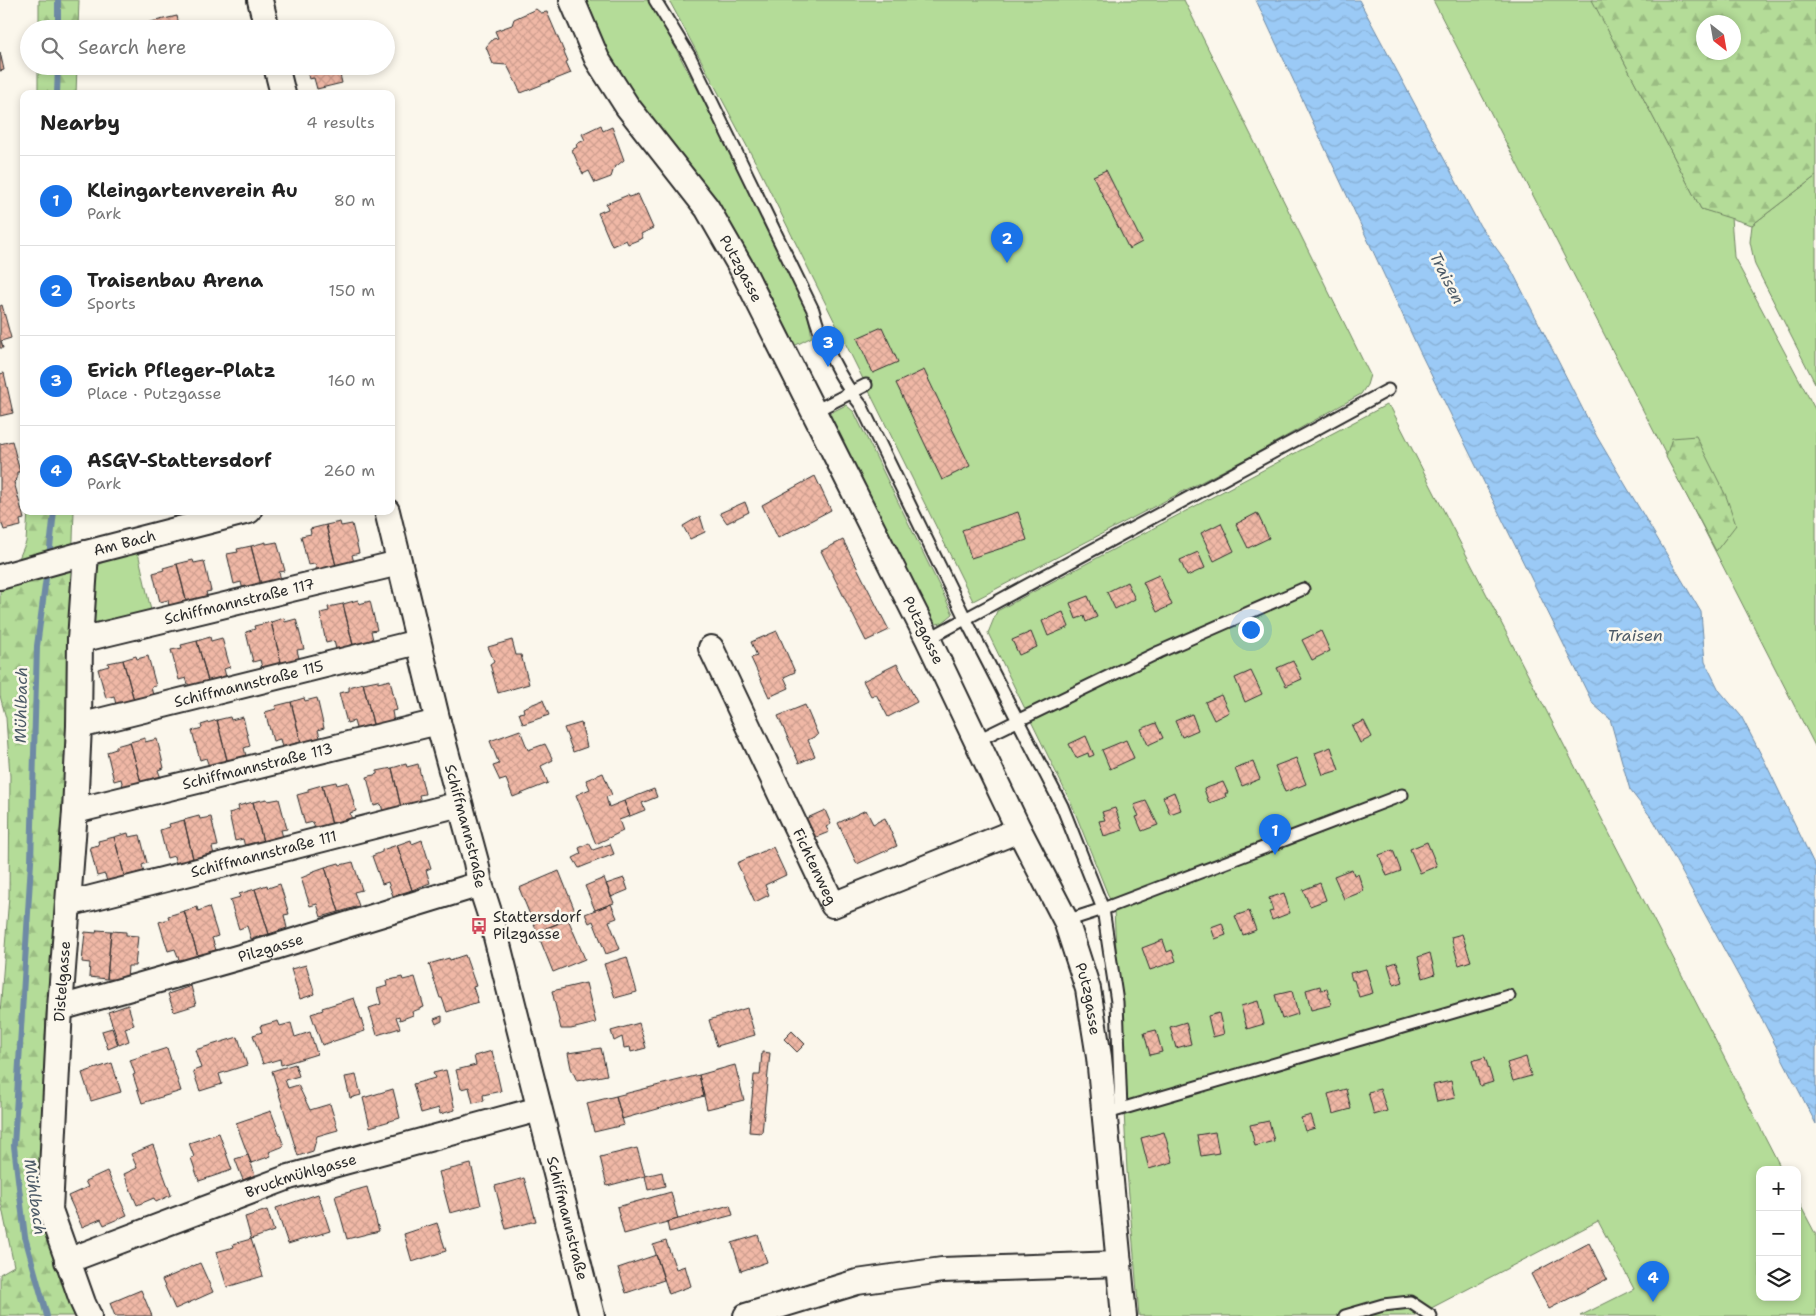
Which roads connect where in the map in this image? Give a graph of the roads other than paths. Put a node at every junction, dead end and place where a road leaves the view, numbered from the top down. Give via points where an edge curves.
1 (260, 0) edge
2 (572, 0) edge
3 (655, 0) edge
4 (265, 20) edge
5 (278, 75) edge
6 (282, 90) edge
7 (866, 385) dead end
8 (1388, 390) dead end
9 (851, 393) junction
10 (813, 412) junction
11 (234, 515) edge
12 (388, 515) edge
13 (77, 556) junction
14 (399, 563) junction
15 (0, 578) edge
16 (1303, 589) dead end
17 (966, 620) junction
18 (80, 640) junction
19 (928, 640) junction
20 (418, 642) junction
21 (712, 648) dead end
22 (1017, 720) junction
23 (438, 722) junction
24 (79, 726) junction
25 (976, 741) junction
26 (1402, 795) dead end
27 (460, 804) junction
28 (75, 811) junction
29 (1019, 830) junction
30 (480, 884) junction
31 (68, 904) junction
32 (1103, 909) junction
33 (1066, 920) junction
34 (1508, 996) dead end
35 (60, 1008) junction
36 (539, 1109) junction
37 (1113, 1111) junction
38 (67, 1261) junction
39 (1119, 1264) junction
40 (89, 1316) edge
41 (592, 1316) edge
42 (746, 1316) edge
43 (1124, 1316) edge
44 (1345, 1316) edge
45 (1431, 1316) edge

1 - 4 street
2 - 10 street, Putzgasse via 597,59 627,106 707,208 742,269
3 - 9 lane via 690,57
5 - 6 street
7 - 9 lane
8 - 17 lane
9 - 10 lane
9 - 17 lane via 861,406
10 - 19 street, Putzgasse
11 - 13 street, Am Bach
12 - 14 street, Schiffmannstraße
13 - 15 street
13 - 18 street, Am Bach
14 - 18 street, Schiffmannstraße 117
14 - 20 street, Schiffmannstraße
16 - 22 lane via 1159,652
17 - 19 lane
17 - 22 lane
18 - 24 street, Distelgasse
19 - 25 street, Putzgasse
20 - 23 street, Schiffmannstraße
20 - 24 street, Schiffmannstraße 115
21 - 29 street, Fichtenweg via 833,905
22 - 25 lane
22 - 32 lane via 1062,806
23 - 27 street, Schiffmannstraße
23 - 28 street, Schiffmannstraße 113
24 - 28 street, Distelgasse
25 - 29 street, Putzgasse
26 - 32 lane
27 - 30 street, Schiffmannstraße
27 - 31 street, Schiffmannstraße 111
28 - 31 street, Distelgasse
29 - 33 street, Putzgasse
30 - 35 street, Pilzgasse
30 - 36 street, Schiffmannstraße
31 - 35 street, Distelgasse
32 - 33 lane
32 - 37 lane via 1117,1002
33 - 37 street, Putzgasse via 1088,989 1099,1057
34 - 37 lane
35 - 38 street, Distelgasse via 50,1210
36 - 38 street, Bruckmühlgasse via 289,1177
36 - 41 street, Schiffmannstraße
37 - 39 street, Putzgasse
38 - 40 street, Distelgasse
39 - 42 street via 942,1270 857,1282
39 - 43 street, Putzgasse
44 - 45 lane via 1384,1305 1410,1302

